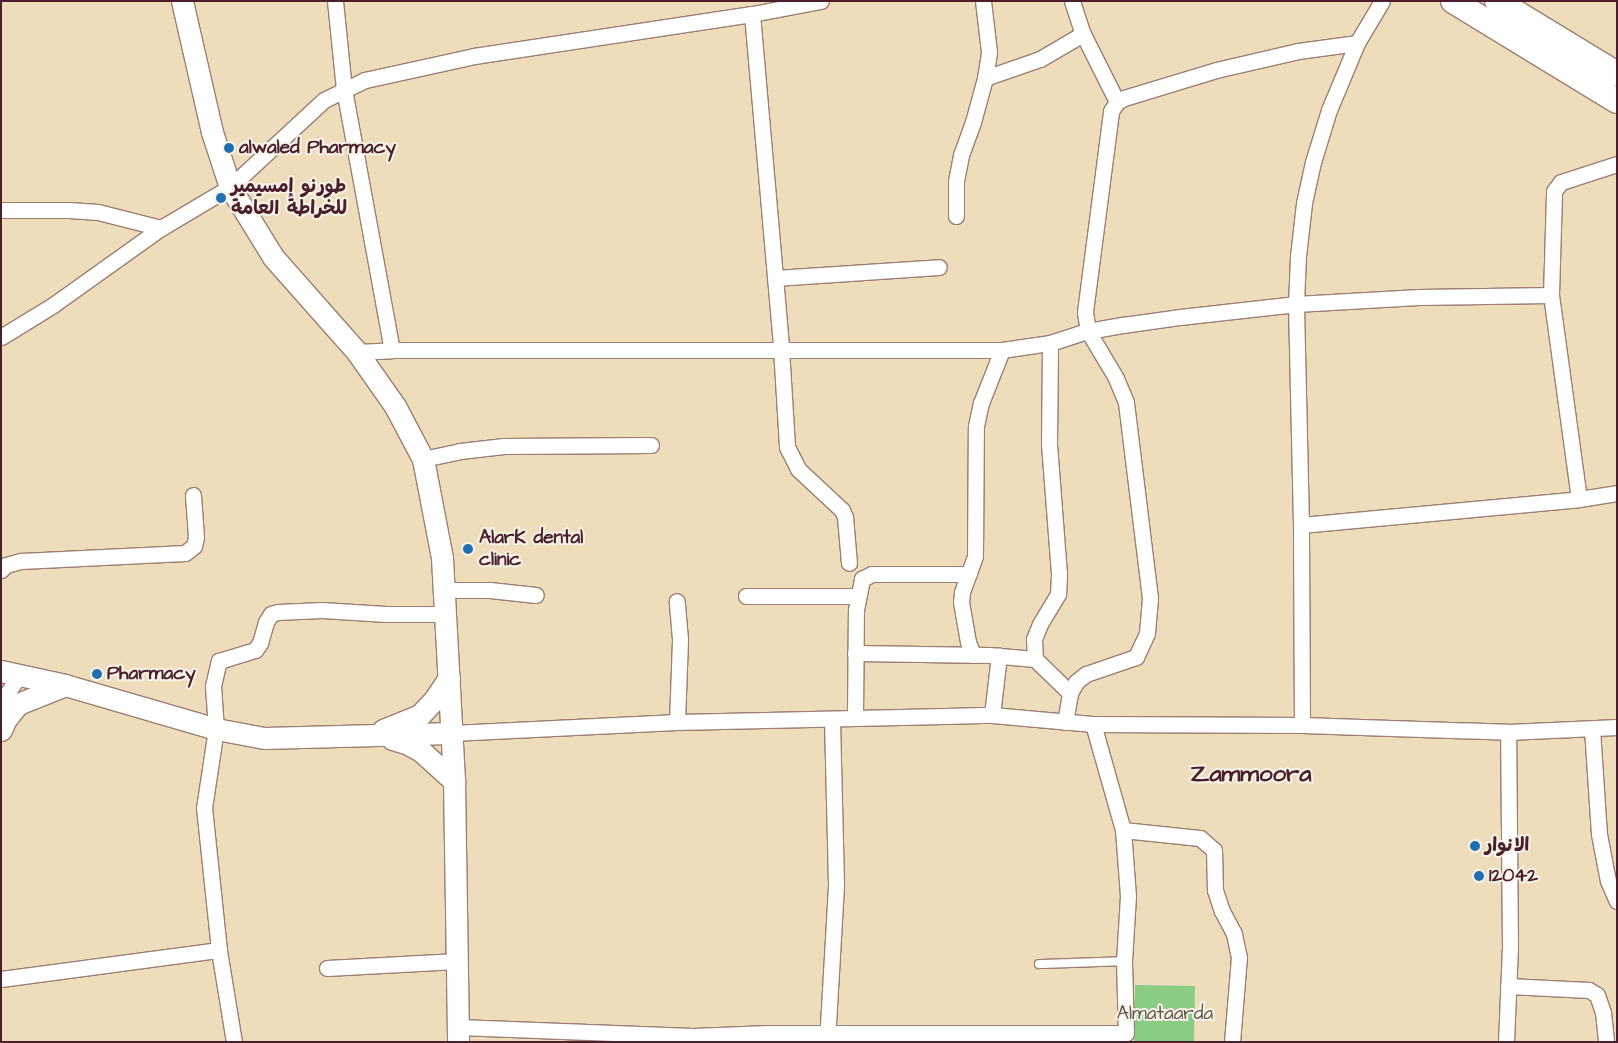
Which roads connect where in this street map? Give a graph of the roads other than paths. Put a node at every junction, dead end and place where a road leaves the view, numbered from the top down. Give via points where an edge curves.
1 (182, 1) edge
2 (335, 1) edge
3 (821, 1) edge
4 (1072, 1) edge
5 (1382, 1) edge
6 (1453, 1) edge
7 (986, 2) edge
8 (1507, 4) edge
9 (752, 14) junction
10 (1084, 34) junction
11 (1357, 43) junction
12 (1617, 74) edge
13 (985, 78) junction
14 (344, 89) junction
15 (1617, 101) edge
16 (1117, 102) junction
17 (1617, 164) edge
18 (230, 187) junction
19 (1, 210) edge
20 (956, 216) dead end
21 (161, 228) junction
22 (939, 267) dead end
23 (775, 278) junction
24 (1551, 294) junction
25 (1296, 304) junction
26 (1088, 331) junction
27 (1, 337) edge
28 (1050, 343) junction
29 (781, 348) junction
30 (392, 350) junction
31 (1002, 350) junction
32 (357, 352) junction
33 (651, 445) dead end
34 (424, 459) junction
35 (1617, 493) edge
36 (193, 495) dead end
37 (1579, 499) junction
38 (1301, 524) junction
39 (849, 563) dead end
40 (1, 570) edge
41 (970, 574) junction
42 (443, 590) junction
43 (536, 595) dead end
44 (746, 596) dead end
45 (858, 596) junction
46 (677, 601) dead end
47 (445, 614) junction
48 (855, 653) junction
49 (973, 655) junction
50 (999, 655) junction
51 (1036, 658) junction
52 (10, 674) edge
53 (449, 678) junction
54 (64, 685) junction
55 (1070, 693) junction
56 (1, 707) edge
57 (992, 715) junction
58 (855, 718) junction
59 (832, 719) junction
60 (677, 722) junction
61 (1064, 722) junction
62 (1093, 724) junction
63 (1302, 725) junction
64 (1617, 727) edge
65 (216, 728) junction
66 (1592, 729) junction
67 (1, 730) edge
68 (1508, 732) junction
69 (452, 733) junction
70 (372, 736) junction
71 (454, 781) junction
72 (1123, 830) junction
73 (1617, 901) edge
74 (219, 950) junction
75 (457, 961) junction
76 (1124, 961) junction
77 (1039, 964) dead end
78 (326, 968) dead end
79 (1, 979) edge
80 (1508, 986) junction
81 (458, 1034) edge
82 (828, 1037) edge
83 (1126, 1038) edge
84 (693, 1039) edge
85 (234, 1042) edge
86 (1232, 1042) edge
87 (1506, 1042) edge
88 (1606, 1042) edge

1 - 18 street via 212,132
2 - 14 street
3 - 9 street
4 - 10 street
5 - 11 street
6 - 15 main road
7 - 13 street via 989,52
8 - 12 main road
9 - 14 street via 408,68
9 - 23 street
10 - 13 street via 1040,59
10 - 16 street
11 - 16 street via 1298,51 1224,68
11 - 25 street via 1329,110 1313,162 1304,202
13 - 20 street via 961,155 956,181
14 - 18 street via 305,115
14 - 30 street
16 - 26 street via 1111,112 1085,302
17 - 24 street via 1556,186
18 - 21 street
18 - 32 street via 273,257
19 - 21 street via 98,212
21 - 27 street via 53,305
22 - 23 street
23 - 29 street
24 - 25 street
24 - 37 street
25 - 26 street
25 - 38 street
26 - 28 street
26 - 55 street via 1116,378 1126,402 1150,598 1148,633 1136,657 1086,674
28 - 31 street
28 - 51 street via 1049,443 1059,574 1058,594 1034,639
29 - 30 street
29 - 31 street
29 - 39 street via 787,446 798,469 842,510
30 - 32 street
31 - 41 street via 981,403 976,426 976,538
32 - 34 street via 395,406
33 - 34 street via 504,446
34 - 42 street via 438,524
35 - 37 street
36 - 40 street via 196,537 194,546 185,553 21,561 6,565
37 - 38 street
38 - 63 street
41 - 45 street via 872,574 862,579
41 - 49 street via 961,602
42 - 43 street via 490,590
42 - 47 street
44 - 45 street
45 - 48 street
46 - 60 street via 680,640
47 - 53 street
47 - 65 street via 322,610 271,614 255,650 219,662 213,686
48 - 49 street
48 - 58 street
49 - 50 street
50 - 51 street
50 - 57 street
51 - 55 street
52 - 54 street
52 - 56 street
53 - 69 street
53 - 70 street via 420,714
54 - 65 street
54 - 67 street via 18,704
55 - 61 street
57 - 58 street
57 - 61 street
58 - 59 street
59 - 60 street
59 - 82 street via 836,884
60 - 69 street
61 - 62 street
62 - 63 street
62 - 72 street
63 - 68 street
64 - 66 street
65 - 70 street via 264,738
65 - 74 street via 204,808
66 - 68 street
66 - 73 street via 1599,834 1608,881
68 - 80 street
69 - 70 street
69 - 71 street
70 - 71 street via 406,743 421,751
71 - 75 street
72 - 76 street via 1128,896
72 - 86 street via 1200,838 1214,850 1215,890 1234,934 1239,957
74 - 79 street
74 - 85 street
75 - 78 street
75 - 81 street
76 - 77 lane
76 - 83 street
80 - 87 street
80 - 88 street via 1589,990 1596,995 1603,1012
81 - 84 street
82 - 83 street
82 - 84 street

